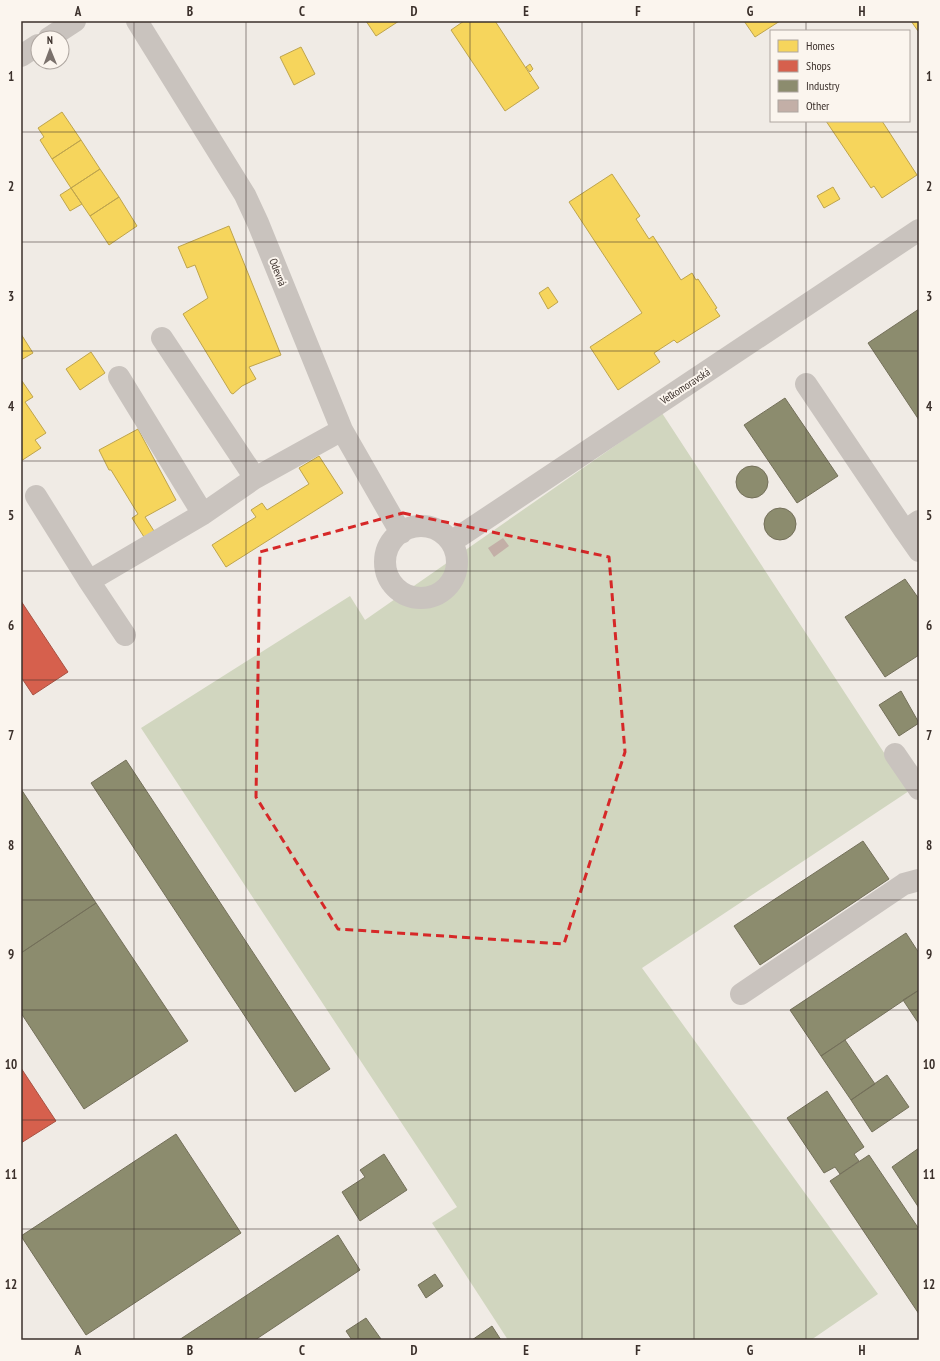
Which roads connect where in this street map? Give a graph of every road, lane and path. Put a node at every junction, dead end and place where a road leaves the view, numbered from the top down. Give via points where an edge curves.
1 (75, 21) edge
2 (136, 21) edge
3 (61, 30) edge
4 (30, 50) edge
5 (21, 56) edge
6 (919, 230) edge
7 (162, 338) dead end
8 (119, 377) dead end
9 (806, 384) dead end
10 (342, 430) junction
11 (254, 478) junction
12 (36, 496) dead end
13 (202, 514) junction
14 (912, 526) edge
15 (401, 533) junction
16 (451, 542) junction
17 (919, 551) edge
18 (89, 581) junction
19 (125, 635) dead end
20 (896, 754) dead end
21 (919, 789) edge
22 (919, 880) edge
23 (741, 994) dead end

1 - 3 street
2 - 10 street, Odevná via 245,195
4 - 5 street
6 - 16 street, Veľkomoravská
7 - 11 street
8 - 13 street
9 - 14 street
10 - 11 street
10 - 15 street, Odevná
11 - 13 street
12 - 18 street
13 - 18 street
14 - 17 street
15 - 16 street via 422,526 434,529
15 - 16 street via 387,550 386,566 391,582 408,596 431,597 449,584 455,575 457,564
18 - 19 street
20 - 21 street
22 - 23 street via 904,884

